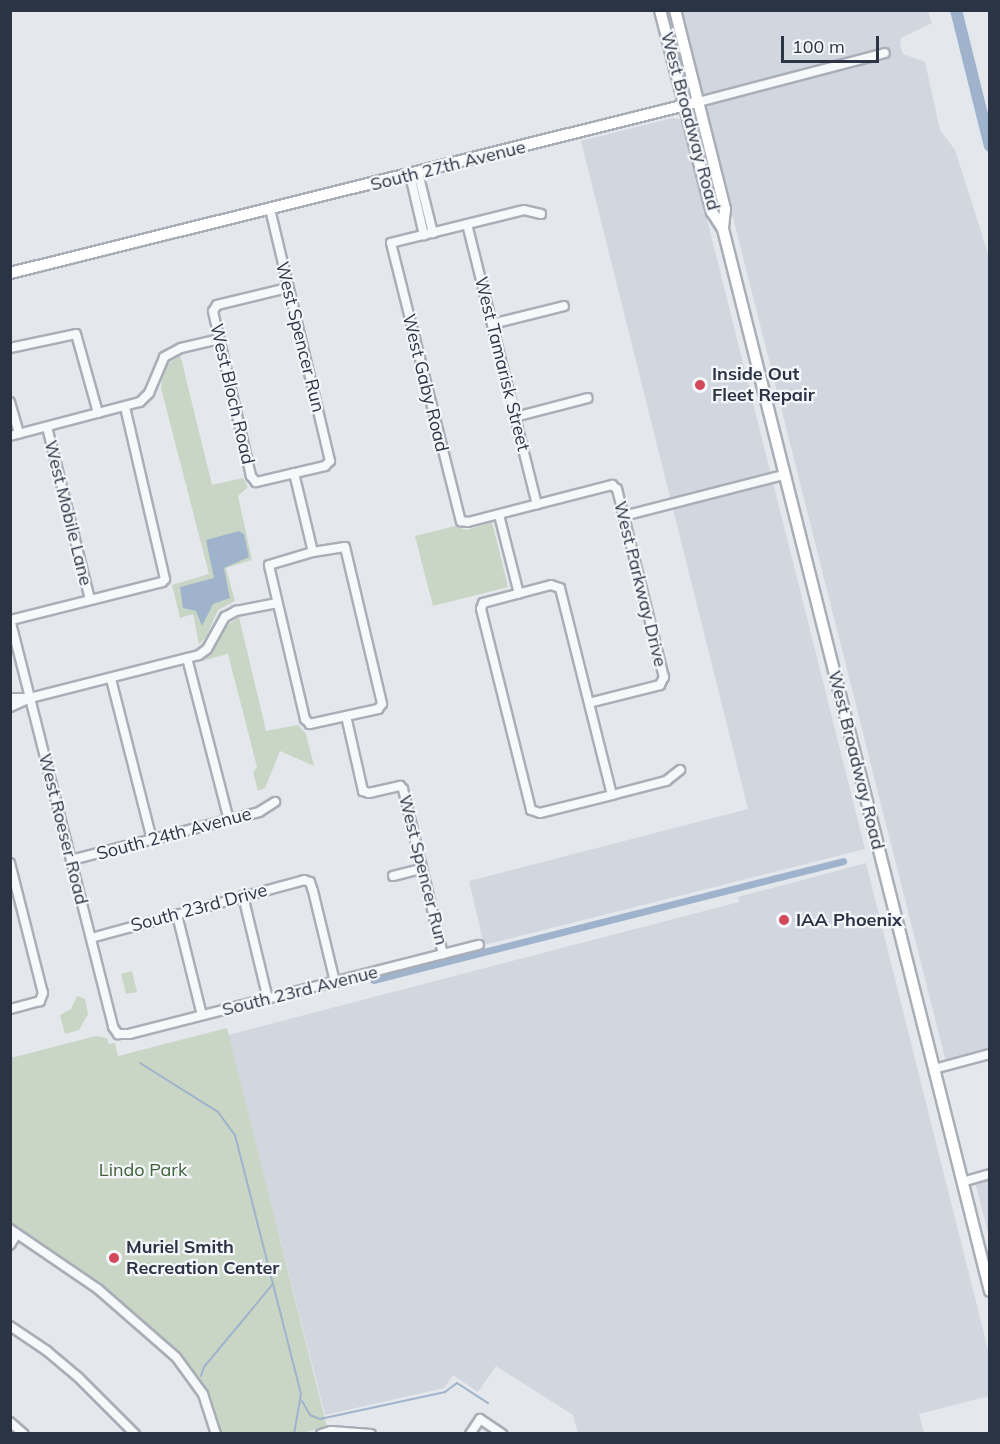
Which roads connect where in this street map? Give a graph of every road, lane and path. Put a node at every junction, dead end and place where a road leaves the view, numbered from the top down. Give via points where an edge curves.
1 (660, 10) edge
2 (675, 10) edge
3 (885, 52) dead end
4 (698, 102) junction
5 (685, 105) junction
6 (414, 174) junction
7 (270, 209) junction
8 (541, 214) dead end
9 (467, 224) junction
10 (723, 229) junction
11 (429, 234) junction
12 (10, 273) edge
13 (288, 288) junction
14 (564, 306) dead end
15 (492, 324) junction
16 (219, 339) junction
17 (10, 348) edge
18 (588, 398) dead end
19 (10, 402) edge
20 (125, 406) junction
21 (98, 413) junction
22 (515, 417) junction
23 (47, 427) junction
24 (15, 435) edge
25 (294, 473) junction
26 (784, 476) junction
27 (537, 504) junction
28 (499, 514) junction
29 (624, 516) junction
30 (313, 552) junction
31 (519, 594) junction
32 (90, 599) junction
33 (277, 603) junction
34 (11, 620) edge
35 (187, 658) junction
36 (111, 679) junction
37 (10, 698) edge
38 (30, 698) junction
39 (589, 703) junction
40 (10, 707) edge
41 (346, 716) junction
42 (680, 770) dead end
43 (612, 795) junction
44 (275, 802) dead end
45 (229, 820) junction
46 (152, 840) junction
47 (71, 860) junction
48 (10, 863) edge
49 (422, 868) junction
50 (393, 876) dead end
51 (243, 896) junction
52 (177, 915) junction
53 (91, 938) junction
54 (479, 945) dead end
55 (443, 954) junction
56 (335, 982) junction
57 (268, 999) junction
58 (10, 1009) edge
59 (202, 1015) junction
60 (121, 1035) joint
61 (990, 1054) edge
62 (934, 1069) junction
63 (990, 1174) edge
64 (962, 1182) junction
65 (14, 1232) edge
66 (10, 1245) edge
67 (990, 1291) edge
68 (10, 1326) edge
69 (10, 1422) edge
70 (24, 1434) edge
71 (135, 1434) edge
72 (216, 1434) edge
73 (321, 1434) edge
74 (371, 1434) edge
75 (470, 1434) edge
76 (502, 1434) edge

1 - 5 main road, West Broadway Road
2 - 4 main road, West Broadway Road
3 - 4 street, South 27th Avenue
4 - 5 main road, South 27th Avenue
4 - 10 main road, West Broadway Road via 725,209
5 - 6 main road, South 27th Avenue
5 - 10 main road, West Broadway Road via 712,212
6 - 7 main road, South 27th Avenue
6 - 11 street
7 - 12 main road, South 27th Avenue
7 - 13 street, West Spencer Run
8 - 9 street via 524,210
9 - 11 street
9 - 15 street, West Tamarisk Street
10 - 26 main road, West Broadway Road
11 - 28 street, West Gaby Road via 391,243 461,521
13 - 16 street, West Bloch Road via 214,307
13 - 25 street, West Spencer Run via 329,464
14 - 15 street
15 - 22 street, West Tamarisk Street
16 - 20 street via 181,348 164,357 149,393 143,400
16 - 25 street, West Bloch Road via 254,482
17 - 21 street via 76,334
18 - 22 street
19 - 24 street
20 - 21 street
20 - 32 street via 165,579
21 - 23 street
22 - 27 street, West Tamarisk Street
23 - 24 street
23 - 32 street, West Mobile Lane
25 - 30 street
26 - 29 street
26 - 62 main road, West Broadway Road
27 - 28 street
27 - 29 street, West Parkway Drive via 612,485 617,489
28 - 31 street
29 - 39 street, West Parkway Drive via 664,677 660,685
30 - 33 street via 270,564
30 - 41 street via 345,547 381,706
31 - 39 street via 558,586
31 - 43 street via 483,603 480,609 531,810 540,813
32 - 34 street
33 - 35 street via 225,617 207,649
33 - 41 street via 308,723
34 - 38 street, West Roeser Road
35 - 36 street
35 - 45 street
36 - 38 street
36 - 46 street
37 - 38 street
38 - 40 street
38 - 47 street, West Roeser Road
39 - 43 street
41 - 49 street, West Spencer Run via 365,793 402,786
42 - 43 street via 666,781
44 - 45 street, South 24th Avenue via 259,812
45 - 46 street, South 24th Avenue
46 - 47 street, South 24th Avenue
47 - 53 street, West Roeser Road
48 - 58 street via 43,997
49 - 50 street
49 - 55 street, West Spencer Run
51 - 52 street, South 23rd Drive
51 - 56 street, South 23rd Drive via 307,880
51 - 57 street
52 - 53 street, South 23rd Drive
52 - 59 street
53 - 60 street, West Roeser Road via 114,1027
54 - 55 street, South 23rd Avenue
55 - 56 street, South 23rd Avenue
56 - 57 street, South 23rd Avenue
57 - 59 street, South 23rd Avenue
59 - 60 street, South 23rd Avenue
61 - 62 street
62 - 64 main road, West Broadway Road
63 - 64 street
64 - 67 main road, West Broadway Road
65 - 66 street
65 - 72 street via 98,1289 176,1357 203,1394
68 - 71 street via 78,1377
69 - 70 street
73 - 74 street
75 - 76 street via 480,1419

